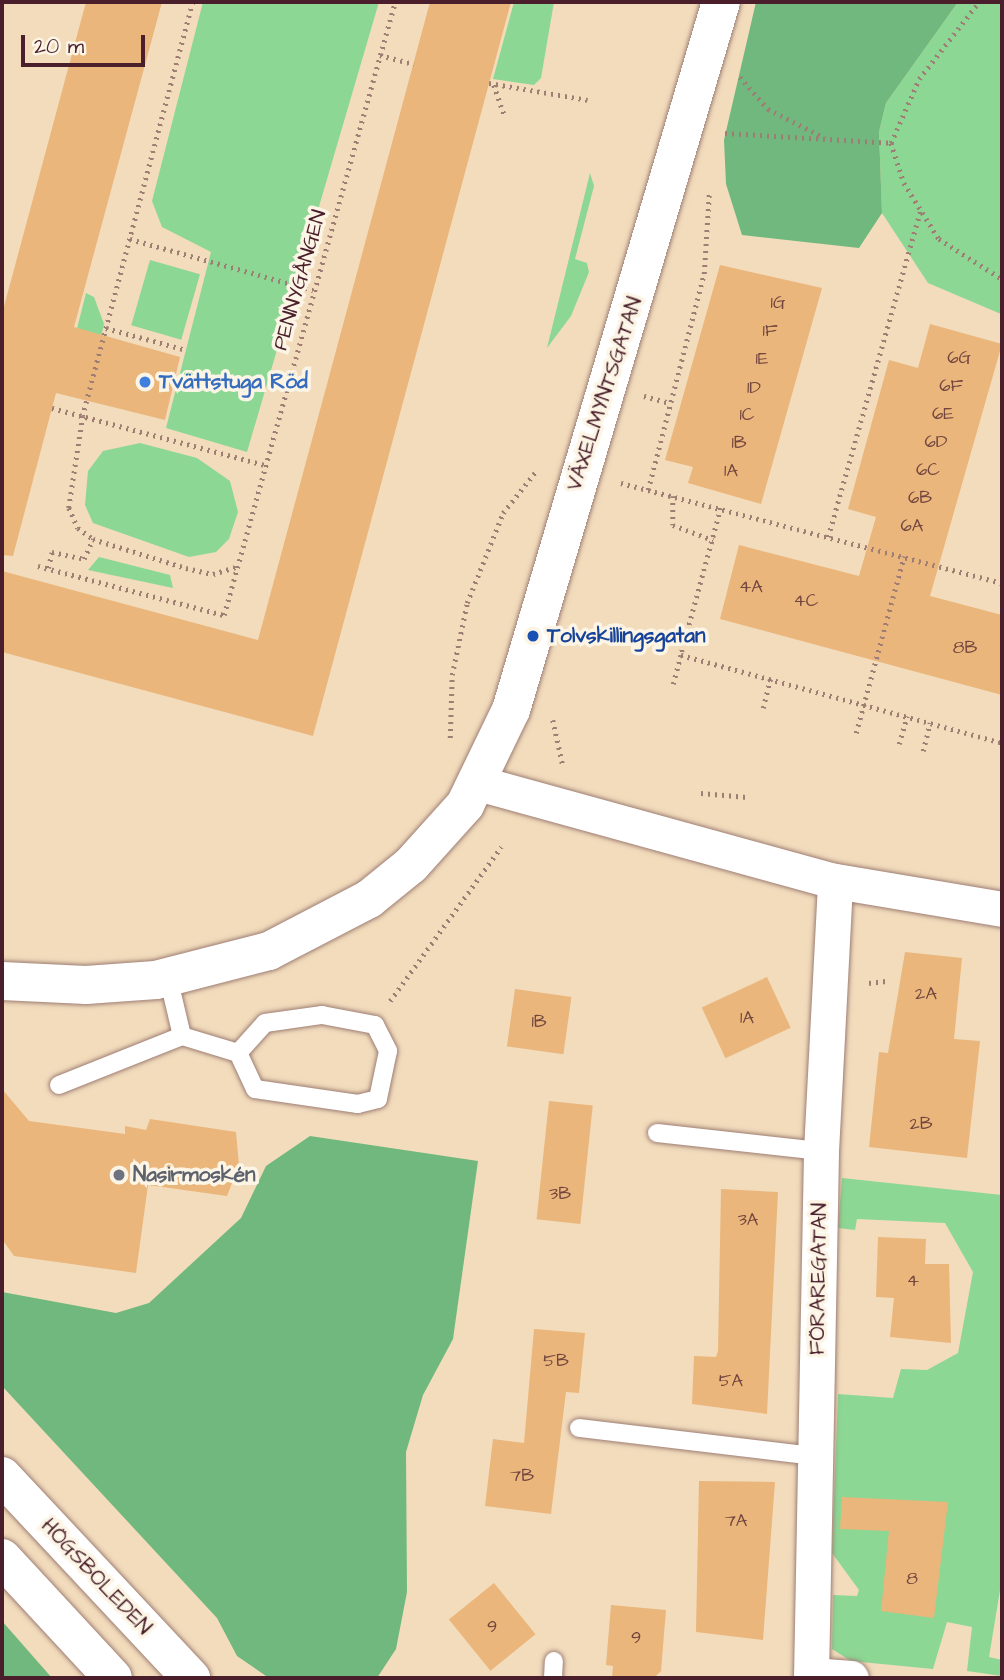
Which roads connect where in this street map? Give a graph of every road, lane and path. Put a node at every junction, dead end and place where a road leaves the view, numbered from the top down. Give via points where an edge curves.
1 (193, 2) edge
2 (395, 2) edge
3 (721, 2) edge
4 (979, 2) edge
5 (380, 55) junction
6 (414, 64) dead end
7 (735, 72) dead end
8 (588, 100) dead end
9 (504, 114) dead end
10 (826, 138) junction
11 (891, 143) junction
12 (718, 146) dead end
13 (711, 186) dead end
14 (920, 211) junction
15 (130, 240) junction
16 (1002, 279) edge
17 (313, 290) junction
18 (106, 328) junction
19 (183, 349) dead end
20 (644, 396) dead end
21 (670, 403) junction
22 (52, 408) dead end
23 (83, 416) junction
24 (541, 461) dead end
25 (265, 465) junction
26 (578, 472) junction
27 (619, 482) junction
28 (648, 490) junction
29 (615, 495) dead end
30 (673, 496) junction
31 (721, 508) junction
32 (828, 537) junction
33 (93, 539) junction
34 (713, 540) junction
35 (904, 556) junction
36 (38, 566) dead end
37 (236, 566) junction
38 (48, 568) junction
39 (1002, 583) edge
40 (681, 655) junction
41 (770, 679) junction
42 (673, 684) dead end
43 (863, 705) junction
44 (762, 708) dead end
45 (553, 714) dead end
46 (907, 716) junction
47 (930, 723) junction
48 (856, 733) dead end
49 (1002, 743) edge
50 (899, 744) dead end
51 (449, 748) dead end
52 (923, 751) dead end
53 (569, 778) dead end
54 (478, 783) junction
55 (701, 793) dead end
56 (747, 797) dead end
57 (501, 847) dead end
58 (835, 881) junction
59 (1002, 909) edge
60 (168, 977) junction
61 (2, 981) edge
62 (374, 1025) junction
63 (182, 1036) junction
64 (239, 1053) junction
65 (60, 1086) dead end
66 (657, 1133) dead end
67 (821, 1151) junction
68 (579, 1428) dead end
69 (814, 1456) junction
70 (2, 1476) edge
71 (2, 1558) edge
72 (811, 1676) edge
73 (113, 1678) edge
74 (191, 1678) edge
75 (851, 1678) edge

1 - 15 path
2 - 5 path, PENNYGÅNGEN
3 - 26 street, VÄXELMYNTSGATAN via 623,347
4 - 11 path via 919,79
5 - 6 path
5 - 17 path, PENNYGÅNGEN
7 - 10 path via 768,109
8 - 9 path via 491,84
10 - 11 path
10 - 12 path via 720,132
11 - 14 path
13 - 21 path via 702,239 704,274
14 - 16 path via 951,251
14 - 32 path
15 - 17 path
15 - 18 path
17 - 25 path, PENNYGÅNGEN
18 - 19 path
18 - 23 path
20 - 21 path
21 - 28 path
22 - 23 path
23 - 25 path
23 - 33 path via 69,508 78,528
24 - 51 path via 503,513 467,603 452,675
25 - 37 path, PENNYGÅNGEN
26 - 27 path
26 - 54 street, VÄXELMYNTSGATAN via 512,710
27 - 28 path
27 - 29 path
28 - 30 path
30 - 31 path
30 - 34 path via 673,525
31 - 32 path
31 - 34 path
32 - 35 path
33 - 37 path via 200,571
33 - 38 path via 84,559 52,552
34 - 40 path
35 - 39 path
35 - 43 path
36 - 38 path
37 - 38 path, PENNYGÅNGEN via 224,615
40 - 41 path
40 - 42 path
41 - 43 path
41 - 44 path
43 - 46 path
43 - 48 path
45 - 53 path via 557,753
46 - 47 path
46 - 50 path
47 - 49 path
47 - 52 path
54 - 58 street
54 - 60 street via 425,851 353,909 269,951
55 - 56 path
57 - 62 path via 473,894 421,950
58 - 59 street
58 - 67 street, FÖRAREGATAN
60 - 61 street via 86,985
60 - 63 lane
62 - 64 lane via 322,1015 293,1017 265,1023
62 - 64 lane via 388,1051 384,1076 378,1099 358,1104 256,1089
63 - 64 lane
63 - 65 lane
66 - 67 lane
67 - 69 street, FÖRAREGATAN
68 - 69 lane
69 - 72 street, FÖRAREGATAN
70 - 74 street, HÖGSBOLEDEN
71 - 73 street
72 - 75 street

